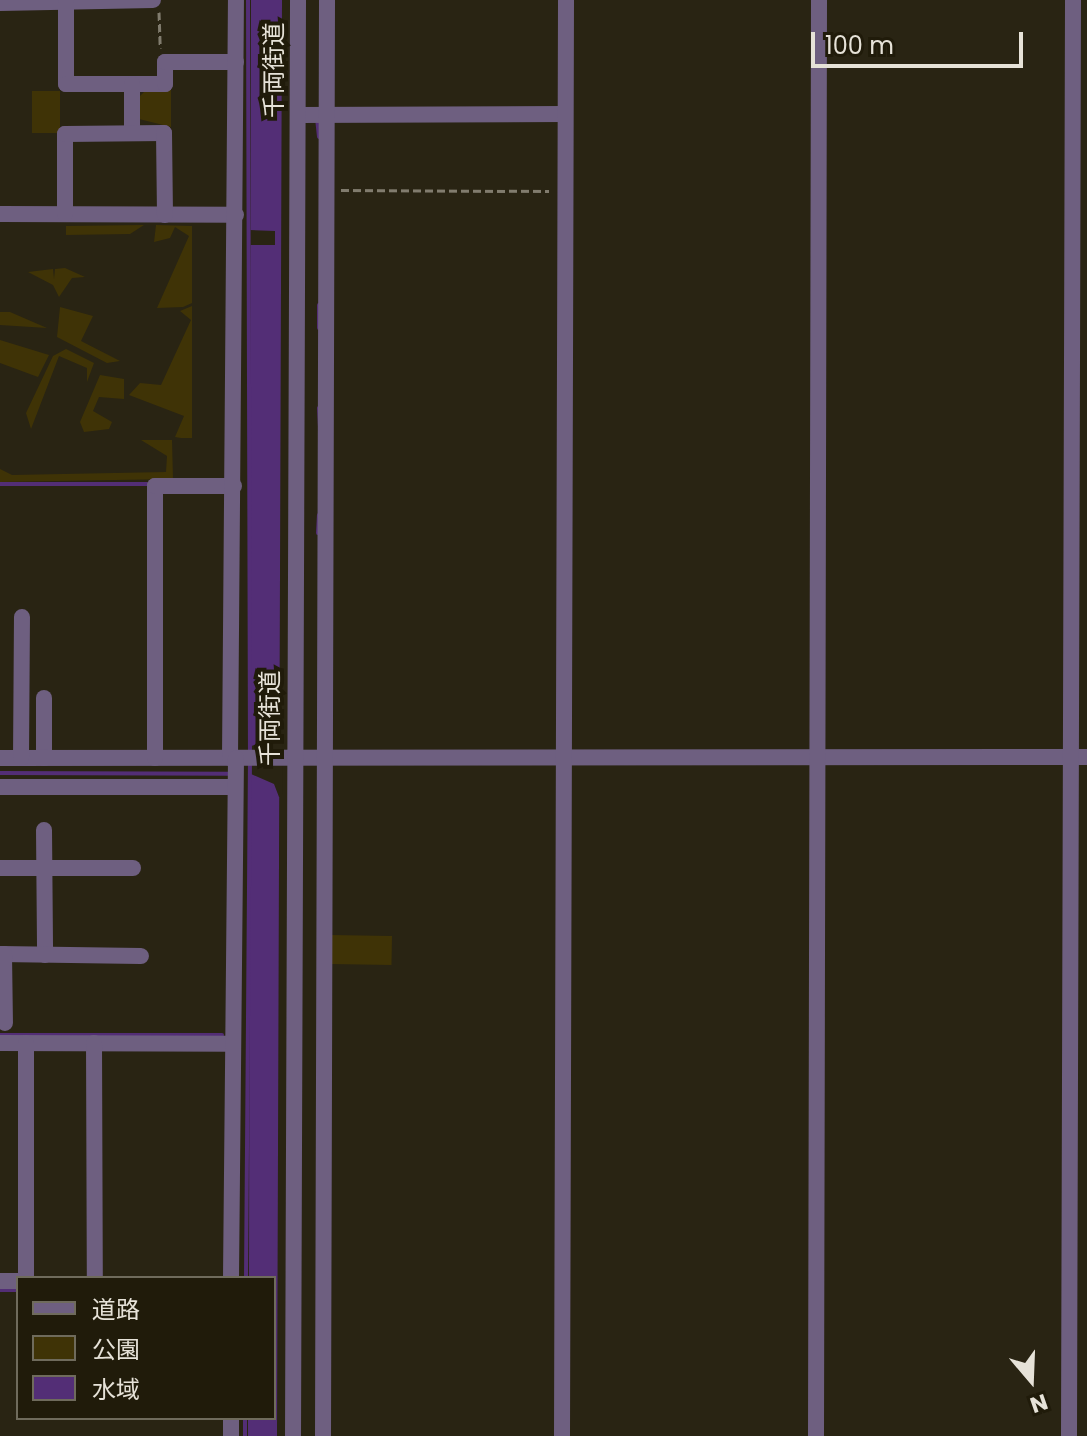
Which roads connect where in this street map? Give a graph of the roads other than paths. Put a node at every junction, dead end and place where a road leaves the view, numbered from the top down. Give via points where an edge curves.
1 (236, 0) edge
2 (298, 0) edge
3 (327, 0) edge
4 (566, 0) edge
5 (819, 0) edge
6 (1073, 0) edge
7 (153, 1) edge
8 (0, 3) edge
9 (66, 3) junction
10 (236, 62) junction
11 (132, 84) junction
12 (565, 114) junction
13 (314, 115) junction
14 (132, 133) junction
15 (0, 214) edge
16 (65, 214) junction
17 (165, 215) junction
18 (236, 215) junction
19 (296, 316) junction
20 (320, 316) junction
21 (296, 417) junction
22 (319, 417) junction
23 (234, 486) junction
24 (295, 525) junction
25 (319, 525) junction
26 (22, 617) dead end
27 (44, 698) dead end
28 (288, 757) junction
29 (323, 757) junction
30 (569, 757) junction
31 (818, 757) junction
32 (1079, 757) edge
33 (0, 758) edge
34 (21, 758) junction
35 (44, 758) junction
36 (155, 758) junction
37 (238, 758) junction
38 (0, 787) edge
39 (234, 787) junction
40 (44, 830) dead end
41 (294, 840) junction
42 (324, 840) junction
43 (0, 868) edge
44 (44, 868) junction
45 (133, 868) dead end
46 (2, 954) edge
47 (45, 955) junction
48 (141, 956) dead end
49 (324, 995) junction
50 (294, 996) junction
51 (5, 1023) dead end
52 (0, 1043) edge
53 (26, 1043) junction
54 (94, 1043) junction
55 (232, 1044) junction
56 (295, 1082) junction
57 (319, 1082) junction
58 (294, 1205) junction
59 (319, 1206) junction
60 (26, 1276) edge
61 (95, 1276) edge
62 (231, 1276) edge
63 (293, 1436) edge
64 (323, 1436) edge
65 (562, 1436) edge
66 (816, 1436) edge
67 (1069, 1436) edge

1 - 10 street
2 - 13 street, 千両街道
3 - 13 street
4 - 12 street
5 - 31 street
6 - 32 street
7 - 9 street
8 - 9 street
9 - 11 street via 66,84
10 - 11 street via 165,62 165,84
10 - 18 street
11 - 14 street
12 - 13 street
12 - 30 street
13 - 19 street, 千両街道
13 - 20 street via 325,190
14 - 16 street via 65,134
14 - 17 street via 164,133
15 - 16 street
16 - 17 street
17 - 18 street
18 - 23 street
19 - 20 street
19 - 21 street, 千両街道
20 - 22 street
21 - 22 street
21 - 24 street, 千両街道
22 - 25 street
23 - 36 street via 155,486
23 - 37 street
24 - 25 street
24 - 28 street, 千両街道
25 - 29 street
26 - 34 street
27 - 35 street
28 - 29 street
28 - 37 street
28 - 41 street, 千両街道
29 - 30 street
29 - 42 street
30 - 31 street
30 - 65 street
31 - 32 street
31 - 66 street
32 - 67 street
33 - 34 street
34 - 35 street
35 - 36 street
36 - 37 street
37 - 39 street
38 - 39 street
39 - 55 street
40 - 44 street
41 - 42 street
41 - 50 street, 千両街道
42 - 49 street
43 - 44 street
44 - 45 street
44 - 47 street
46 - 47 street
46 - 51 street
47 - 48 street
49 - 50 street
49 - 57 street
50 - 56 street, 千両街道
52 - 53 street
53 - 54 street
53 - 60 street
54 - 55 street
54 - 61 street
55 - 62 street
56 - 57 street
56 - 58 street, 千両街道
57 - 59 street
58 - 59 street
58 - 63 street, 千両街道
59 - 64 street

